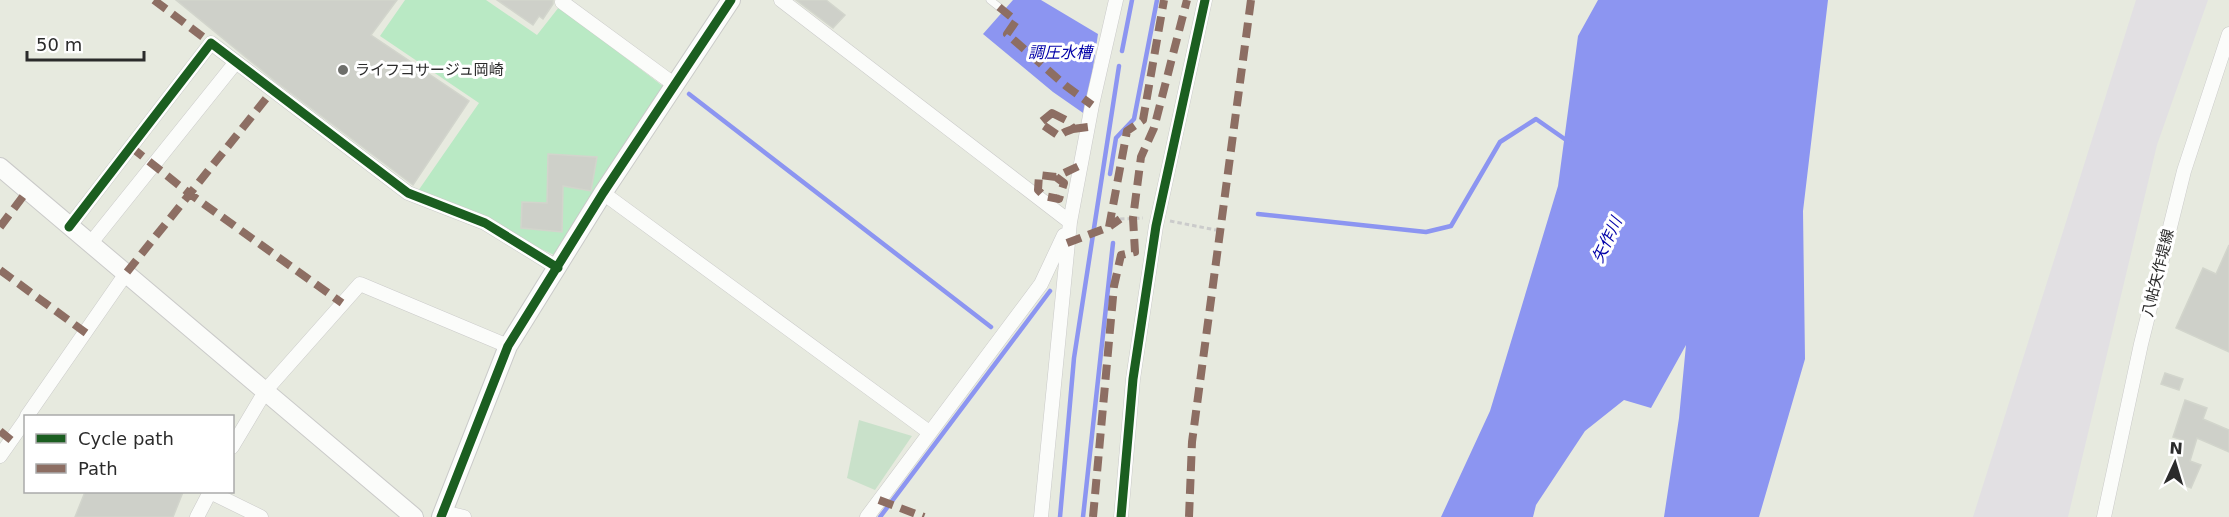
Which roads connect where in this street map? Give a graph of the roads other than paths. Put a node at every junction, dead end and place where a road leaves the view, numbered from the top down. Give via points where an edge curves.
1 (563, 0) edge
2 (731, 0) edge
3 (781, 0) edge
4 (990, 0) edge
5 (1116, 0) edge
6 (1205, 0) edge
7 (999, 7) dead end
8 (2229, 34) edge
9 (236, 62) junction
10 (675, 85) junction
11 (0, 167) edge
12 (603, 193) junction
13 (1070, 222) junction
14 (69, 227) junction
15 (90, 244) junction
16 (558, 268) junction
17 (126, 272) junction
18 (508, 346) junction
19 (266, 390) junction
20 (28, 415) edge
21 (24, 421) edge
22 (929, 432) junction
23 (234, 444) edge
24 (0, 456) edge
25 (209, 493) edge
26 (212, 493) edge
27 (442, 515) edge
28 (197, 517) edge
29 (261, 517) edge
30 (414, 517) edge
31 (464, 517) edge
32 (867, 517) edge
33 (1041, 517) edge
34 (1121, 517) edge
35 (2104, 517) edge

1 - 10 street
2 - 10 street
3 - 13 street
4 - 7 lane
5 - 13 street
6 - 34 street via 1157,218 1133,379
8 - 35 street, 八帖矢作堤線 via 2184,171
9 - 14 street via 211,43
9 - 15 street
9 - 16 street via 408,193 485,223
10 - 12 street
11 - 14 street
12 - 16 street
12 - 22 street
13 - 22 street via 1041,284
13 - 33 street
14 - 15 street
15 - 17 street
16 - 18 street
17 - 19 street
17 - 20 street
18 - 19 street via 360,284
18 - 27 street
19 - 23 street
19 - 30 street
21 - 24 street
22 - 32 street
25 - 28 street
26 - 29 street
27 - 31 street

